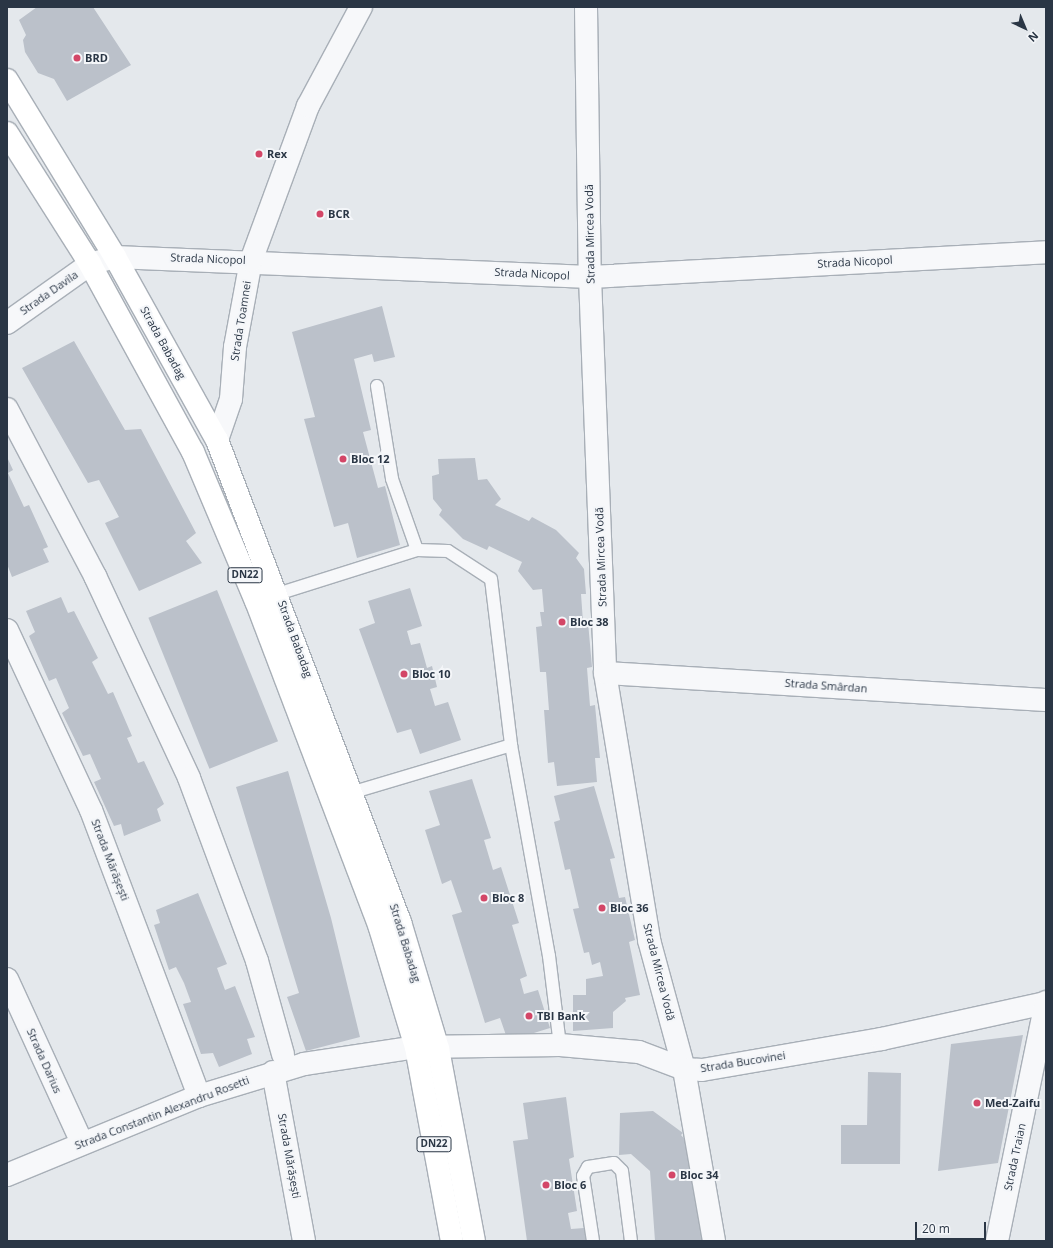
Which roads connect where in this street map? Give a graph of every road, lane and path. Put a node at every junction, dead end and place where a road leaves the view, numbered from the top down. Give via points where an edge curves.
1 (361, 7) edge
2 (586, 7) edge
3 (7, 80) edge
4 (7, 133) edge
5 (1046, 252) edge
6 (115, 257) junction
7 (252, 261) junction
8 (90, 264) junction
9 (590, 277) junction
10 (7, 323) edge
11 (377, 386) dead end
12 (7, 409) edge
13 (217, 440) junction
14 (417, 550) junction
15 (278, 593) junction
16 (256, 601) junction
17 (7, 630) edge
18 (605, 673) junction
19 (1046, 700) edge
20 (511, 744) junction
21 (342, 796) junction
22 (7, 979) edge
23 (1046, 1003) edge
24 (560, 1045) junction
25 (416, 1047) junction
26 (438, 1049) junction
27 (278, 1063) junction
28 (684, 1069) junction
29 (199, 1096) junction
30 (82, 1143) junction
31 (7, 1175) edge
32 (304, 1241) edge
33 (452, 1241) edge
34 (474, 1241) edge
35 (593, 1241) edge
36 (631, 1241) edge
37 (714, 1241) edge
38 (997, 1241) edge

1 - 7 street, Strada Toamnei via 308,106
2 - 9 street, Strada Mircea Vodă
3 - 6 main road, Strada Babadag
4 - 8 main road, Strada Babadag / DN22
5 - 9 street, Strada Nicopol
6 - 7 street, Strada Nicopol
6 - 8 street, Strada Nicopol
6 - 13 main road, Strada Babadag
7 - 9 street, Strada Nicopol
7 - 13 street, Strada Toamnei via 235,347 231,399
8 - 10 street, Strada Davila
8 - 16 main road, Strada Babadag / DN22 via 193,452
9 - 18 street, Strada Mircea Vodă
11 - 14 lane via 392,479
12 - 27 street, Strada Mărășești via 95,576 189,778 257,961
13 - 15 main road, Strada Babadag
14 - 15 lane
14 - 20 lane via 448,551 491,579
15 - 16 lane
15 - 21 main road, Strada Babadag
16 - 21 main road, Strada Babadag / DN22
17 - 29 street, Strada Mărășești via 91,810
18 - 19 street, Strada Smârdan
18 - 28 street, Strada Mircea Vodă via 650,940
20 - 21 lane
20 - 24 lane via 549,956
21 - 25 main road, Strada Babadag / DN22
21 - 26 main road, Strada Babadag via 400,922
22 - 30 street, Strada Darius
23 - 28 street, Strada Bucovinei via 882,1039 702,1070
23 - 38 street, Strada Traian
24 - 26 street, Strada Bucovinei
24 - 28 street, Strada Bucovinei via 639,1052
25 - 26 street, Strada Bucovinei
25 - 27 street, Strada Constantin Alexandru Rosetti
25 - 33 main road, Strada Babadag / DN22
26 - 34 main road, Strada Babadag
27 - 29 street, Strada Constantin Alexandru Rosetti
27 - 32 street, Strada Mărășești
28 - 37 street, Strada Mircea Vodă
29 - 30 street, Strada Constantin Alexandru Rosetti
30 - 31 street, Strada Constantin Alexandru Rosetti
35 - 36 lane via 583,1176 588,1167 614,1163 622,1171

